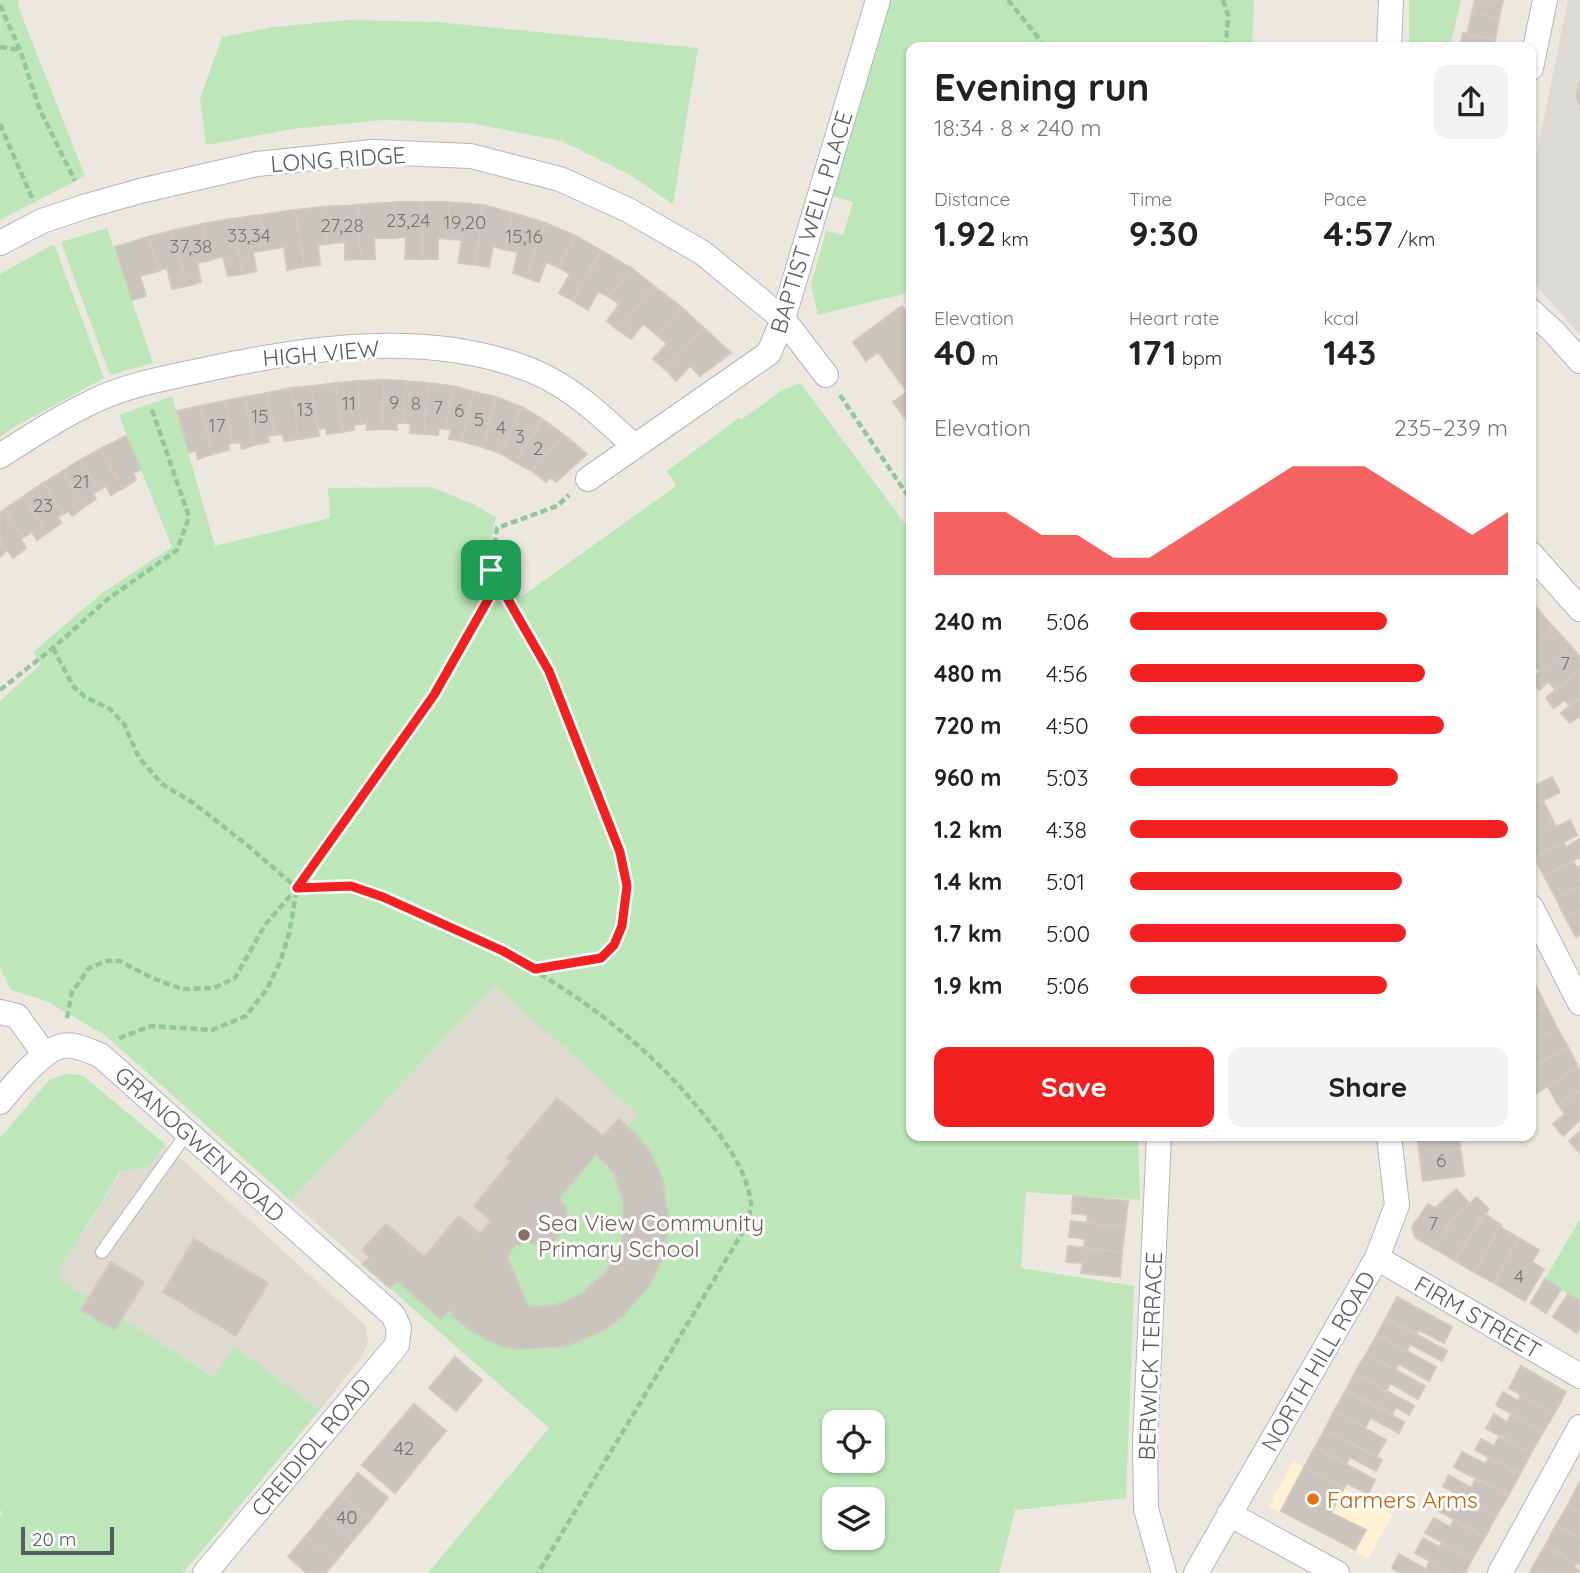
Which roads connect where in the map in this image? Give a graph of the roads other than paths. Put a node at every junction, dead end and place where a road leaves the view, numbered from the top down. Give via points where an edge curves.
1 (878, 0) edge
2 (1391, 0) edge
3 (1545, 0) edge
4 (1390, 42) edge
5 (1536, 44) edge
6 (0, 243) edge
7 (1536, 316) edge
8 (783, 319) junction
9 (1580, 361) edge
10 (826, 375) dead end
11 (634, 446) junction
12 (0, 456) edge
13 (588, 479) road end
14 (1536, 560) edge
15 (1580, 610) edge
16 (1536, 917) edge
17 (1580, 1003) edge
18 (0, 1012) edge
19 (46, 1055) junction
20 (0, 1102) edge
21 (187, 1133) junction
22 (1160, 1141) edge
23 (1390, 1141) edge
24 (102, 1252) dead end
25 (1377, 1258) junction
26 (393, 1315) joint
27 (1580, 1376) edge
28 (1580, 1427) edge
29 (1229, 1514) junction
30 (205, 1573) edge
31 (1164, 1573) edge
32 (1196, 1573) edge
33 (1337, 1573) edge
34 (1500, 1573) edge

1 - 8 street, BAPTIST WELL PLACE
2 - 4 street
3 - 5 street
6 - 8 street, LONG RIDGE via 42,221 87,206 257,164 373,152 471,156 560,179 628,210 703,253
7 - 9 street
8 - 10 street, LONG RIDGE
8 - 11 street, BAPTIST WELL PLACE via 769,353
11 - 12 street, HIGH VIEW via 586,400 534,372 491,357 358,345 265,356 142,383 98,399
11 - 13 street, BAPTIST WELL PLACE
14 - 15 street
16 - 17 street
18 - 19 street via 17,1016
19 - 20 street
19 - 21 street, GRANOGWEN ROAD via 62,1046 100,1055
21 - 24 lane
21 - 26 street, GRANOGWEN ROAD
22 - 31 street, BERWICK TERRACE via 1145,1442 1146,1509
23 - 25 street, NORTH HILL ROAD via 1397,1205
25 - 27 street, FIRM STREET
25 - 29 street, NORTH HILL ROAD
26 - 30 street, CREIDIOL ROAD via 399,1328 397,1345
28 - 34 street
29 - 32 street, NORTH HILL ROAD
29 - 33 street

